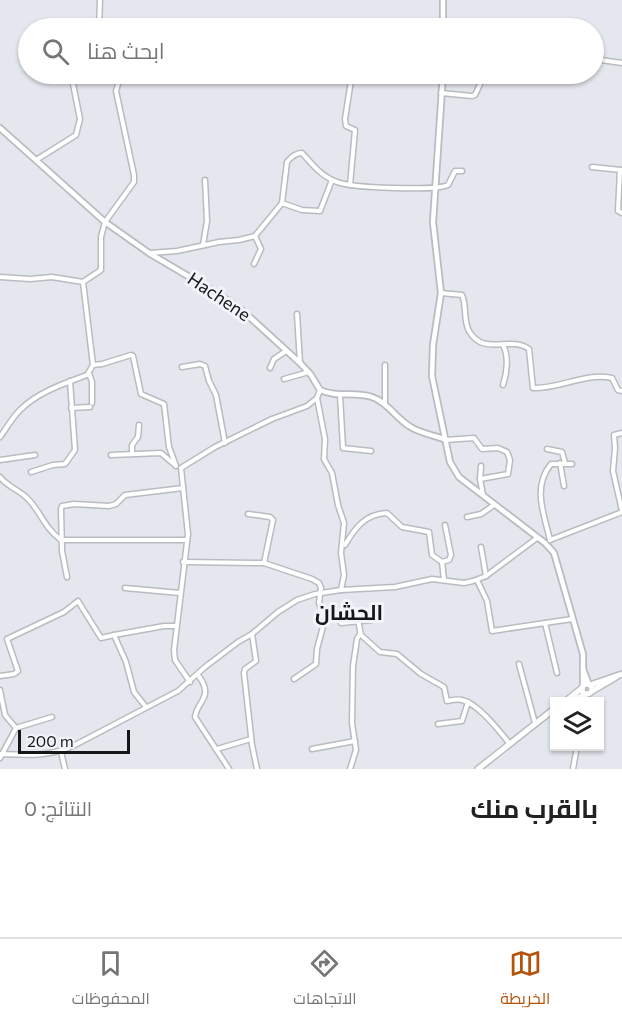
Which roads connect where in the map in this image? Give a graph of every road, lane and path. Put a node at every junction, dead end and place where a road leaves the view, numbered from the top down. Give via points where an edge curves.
1 (100, 0) edge
2 (443, 0) edge
3 (99, 18) edge
4 (443, 18) edge
5 (604, 60) edge
6 (622, 63) edge
7 (73, 84) edge
8 (118, 84) edge
9 (350, 84) edge
10 (442, 84) edge
11 (480, 84) edge
12 (441, 93) junction
13 (0, 128) edge
14 (36, 160) junction
15 (592, 167) dead end
16 (621, 170) edge
17 (462, 171) dead end
18 (205, 180) dead end
19 (332, 180) junction
20 (350, 184) junction
21 (434, 189) junction
22 (282, 204) junction
23 (622, 213) edge
24 (105, 222) junction
25 (255, 236) junction
26 (203, 245) junction
27 (149, 253) junction
28 (254, 264) dead end
29 (0, 277) edge
30 (83, 282) junction
31 (441, 293) junction
32 (297, 314) dead end
33 (503, 345) junction
34 (286, 351) junction
35 (300, 363) junction
36 (385, 364) dead end
37 (93, 365) junction
38 (182, 367) dead end
39 (270, 368) dead end
40 (309, 372) junction
41 (89, 373) junction
42 (284, 379) dead end
43 (70, 381) junction
44 (503, 385) dead end
45 (320, 390) junction
46 (622, 391) edge
47 (340, 395) junction
48 (317, 398) junction
49 (385, 404) junction
50 (71, 408) junction
51 (139, 425) dead end
52 (622, 433) edge
53 (0, 437) edge
54 (445, 440) junction
55 (225, 443) junction
56 (547, 449) dead end
57 (371, 451) dead end
58 (35, 454) dead end
59 (132, 454) junction
60 (111, 455) dead end
61 (0, 460) edge
62 (563, 463) junction
63 (572, 464) dead end
64 (481, 466) dead end
65 (178, 467) junction
66 (31, 472) dead end
67 (0, 477) edge
68 (480, 479) junction
69 (564, 486) dead end
70 (183, 488) junction
71 (484, 497) junction
72 (494, 504) junction
73 (622, 512) edge
74 (248, 514) dead end
75 (467, 517) dead end
76 (445, 525) dead end
77 (537, 538) junction
78 (61, 540) junction
79 (187, 540) junction
80 (548, 542) junction
81 (481, 547) dead end
82 (342, 548) junction
83 (183, 562) junction
84 (442, 562) junction
85 (264, 563) junction
86 (486, 576) junction
87 (67, 577) dead end
88 (444, 580) junction
89 (477, 580) junction
90 (124, 588) dead end
91 (341, 590) junction
92 (180, 593) junction
93 (320, 594) junction
94 (323, 613) junction
95 (572, 619) junction
96 (358, 620) junction
97 (372, 620) dead end
98 (545, 623) junction
99 (176, 626) junction
100 (252, 634) junction
101 (361, 634) junction
102 (114, 635) junction
103 (519, 664) dead end
104 (557, 673) dead end
105 (621, 674) edge
106 (198, 675) junction
107 (0, 676) edge
108 (294, 679) dead end
109 (190, 682) junction
110 (587, 688) junction
111 (0, 690) edge
112 (576, 697) edge
113 (468, 702) junction
114 (146, 707) junction
115 (550, 712) edge
116 (52, 717) dead end
117 (534, 723) junction
118 (438, 724) dead end
119 (16, 728) junction
120 (251, 739) junction
121 (355, 741) junction
122 (510, 744) junction
123 (312, 748) dead end
124 (217, 749) junction
125 (576, 751) edge
126 (61, 752) junction
127 (1, 755) edge
128 (65, 769) edge
129 (230, 769) edge
130 (257, 769) edge
131 (350, 769) edge
132 (478, 769) edge
133 (573, 769) edge

1 - 3 street
2 - 4 street
5 - 6 street
7 - 14 street via 80,120 76,135
8 - 24 street via 116,91 135,183
9 - 20 street via 345,119 346,126 355,130
10 - 12 street
11 - 12 street via 472,96
12 - 21 street
13 - 14 street, Hachene
14 - 24 street, Hachene
15 - 16 street
16 - 23 street via 618,211
17 - 21 street via 453,173 448,185
18 - 26 street via 207,220
19 - 20 street
19 - 22 street via 320,211
19 - 22 street via 302,153 294,155 287,162
20 - 21 street
21 - 31 street via 433,234
22 - 25 street
24 - 27 street, Hachene
24 - 30 street via 101,270
25 - 26 street
25 - 28 street via 261,249
26 - 27 street
27 - 34 street, Hachene via 230,302
29 - 30 street via 52,277
30 - 37 street
31 - 33 street via 462,295 466,323 473,336 484,344
31 - 54 street via 432,366
32 - 35 street
33 - 44 street via 507,358
33 - 46 street via 517,343 529,349 533,388 604,376 612,378
34 - 35 street, Hachene
34 - 39 street via 274,359
35 - 40 street, Hachene
36 - 49 street
37 - 41 street
37 - 65 street via 133,356 141,394 164,404 169,450
38 - 55 street via 205,366 216,395
40 - 42 street
40 - 45 street, Hachene
41 - 43 street
41 - 50 street via 91,405
43 - 50 street
43 - 53 street via 26,405
45 - 47 street
45 - 48 street
47 - 49 street via 366,395
47 - 57 street via 343,448
48 - 55 street
48 - 82 street via 325,439 324,459 332,473 344,520
49 - 54 street via 412,428
50 - 66 street via 74,452 65,464
51 - 59 street
52 - 73 street via 614,435 612,464
54 - 68 street via 474,438 482,449 507,452 508,474
54 - 71 street via 456,473
55 - 65 street
56 - 62 street via 562,452
58 - 61 street
59 - 60 street
59 - 65 street via 161,453
62 - 63 street
62 - 69 street
62 - 80 street via 549,466 539,494
64 - 68 street
65 - 70 street
67 - 78 street via 26,497
68 - 71 street
70 - 78 street via 125,495 109,506 62,506
70 - 79 street
71 - 72 street
72 - 75 street via 481,514
72 - 77 street
73 - 80 street
74 - 85 street via 273,520
76 - 84 street via 451,555
77 - 80 street
77 - 86 street
78 - 79 street
78 - 87 street
79 - 83 street
80 - 95 street via 557,559
81 - 86 street
82 - 84 street via 364,520 387,513 402,527 429,532 432,555
82 - 91 street
83 - 85 street
83 - 92 street
84 - 88 street
85 - 93 street via 317,581
86 - 89 street
88 - 89 street
88 - 91 street
89 - 98 street via 487,601 492,631
90 - 92 street
91 - 93 street
92 - 99 street
93 - 94 street
93 - 100 street via 287,606
94 - 96 street via 337,615 341,623
94 - 108 street via 316,664
95 - 98 street
95 - 110 street via 583,654
96 - 97 street
96 - 101 street
98 - 104 street
99 - 102 street
99 - 109 street via 175,660
100 - 106 street
100 - 120 street via 256,661 244,671
101 - 113 street via 380,652 397,654 444,687 447,700
101 - 121 street via 353,666
102 - 107 street via 101,638 80,602 76,602 64,612 7,639 18,671
102 - 114 street via 134,692
103 - 117 street
105 - 110 main road
106 - 109 street
106 - 124 street via 205,694 195,717
109 - 114 street
110 - 112 main road
111 - 119 street via 5,715
113 - 118 street via 462,721
113 - 122 street
114 - 126 street
115 - 117 main road
116 - 119 street
117 - 122 main road
119 - 127 street
120 - 124 street
120 - 130 street
121 - 123 street
121 - 131 street
122 - 132 main road
124 - 129 street
125 - 133 street
126 - 127 street
126 - 128 street

